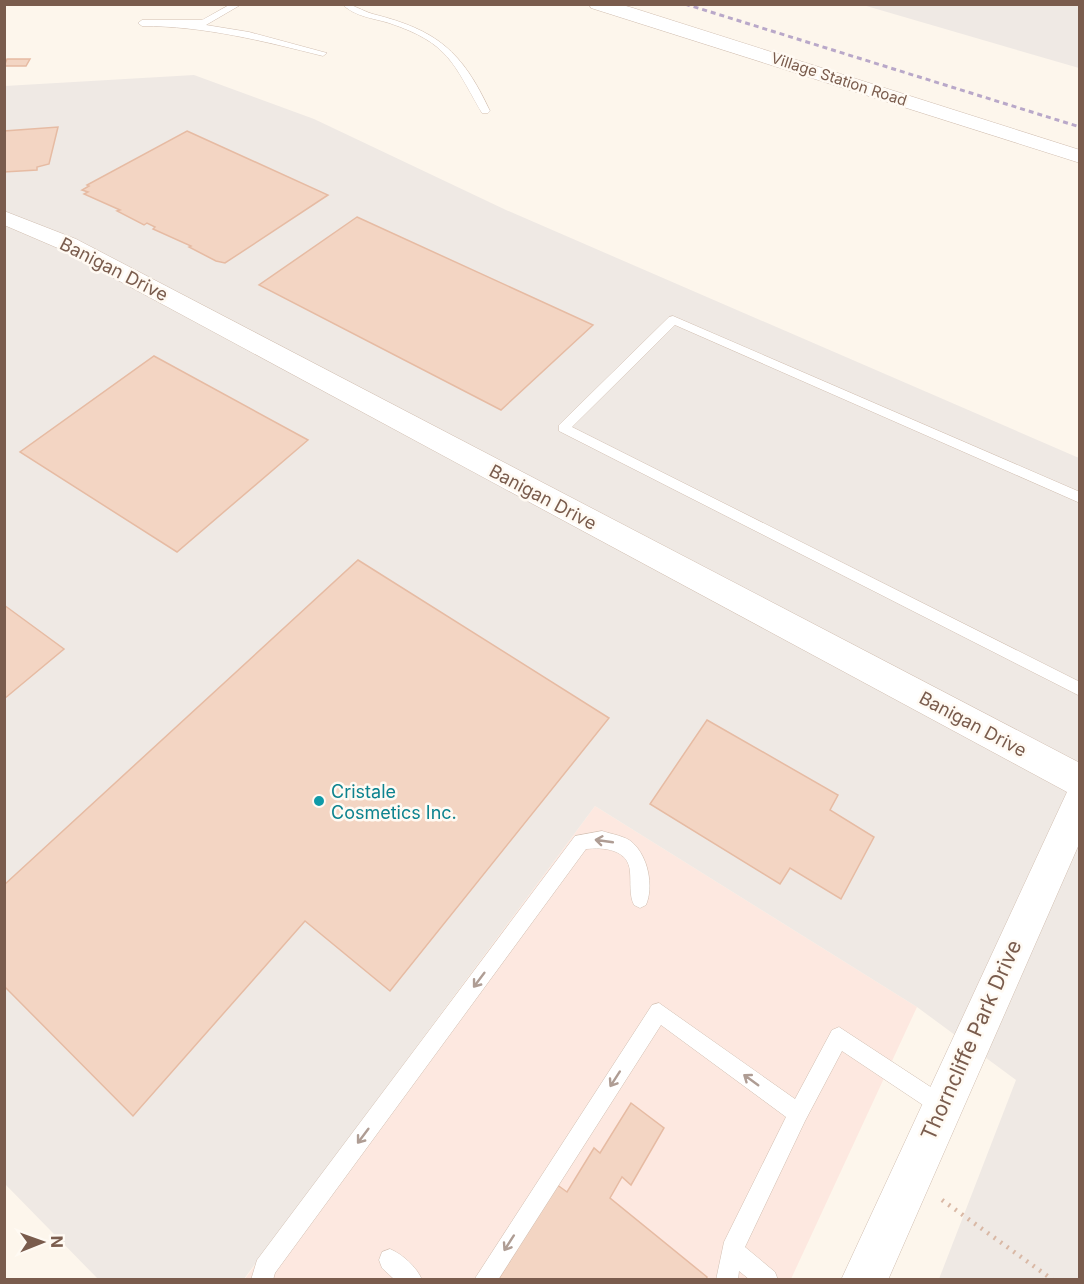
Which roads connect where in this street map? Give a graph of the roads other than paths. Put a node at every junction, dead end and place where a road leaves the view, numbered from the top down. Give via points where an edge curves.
1 (238, 4) edge
2 (346, 4) edge
3 (597, 4) edge
4 (142, 23) dead end
5 (178, 24) junction
6 (323, 54) dead end
7 (485, 111) dead end
8 (1080, 157) edge
9 (4, 217) edge
10 (1080, 498) edge
11 (1080, 690) edge
12 (1080, 781) edge
13 (1080, 801) edge
14 (640, 900) dead end
15 (942, 1107) junction
16 (798, 1114) junction
17 (732, 1250) junction
18 (390, 1260) dead end
19 (262, 1280) edge
20 (411, 1280) edge
21 (485, 1280) edge
22 (727, 1280) edge
23 (767, 1280) edge
24 (864, 1280) edge

1 - 5 lane via 207,22
2 - 7 lane via 410,27 447,48 471,79
3 - 8 street, Village Station Road
4 - 5 lane
5 - 6 lane via 259,37
9 - 12 street, Banigan Drive via 68,244
10 - 11 lane via 673,320 563,429
13 - 15 street, Thorncliffe Park Drive
14 -> 19 lane via 639,866 626,847 602,839 581,842 265,1269
15 - 16 lane via 839,1037
15 - 24 street, Thorncliffe Park Drive
16 - 17 lane
16 -> 21 lane via 659,1012
17 - 22 lane
17 - 23 lane
18 - 20 lane

